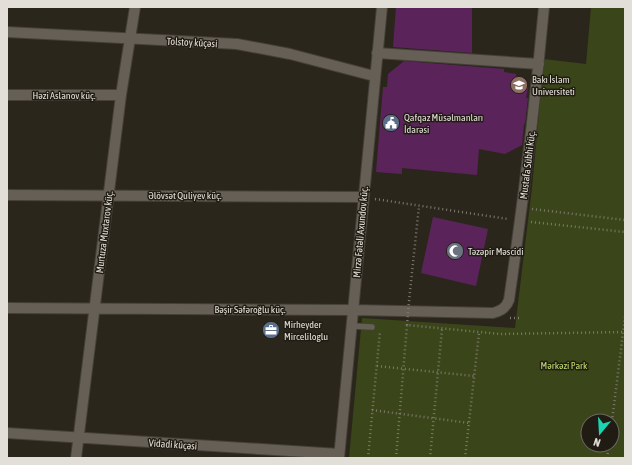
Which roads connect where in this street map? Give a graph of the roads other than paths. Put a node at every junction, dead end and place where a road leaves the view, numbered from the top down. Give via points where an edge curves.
1 (134, 7) edge
2 (382, 7) edge
3 (544, 7) edge
4 (7, 32) edge
5 (130, 38) junction
6 (377, 53) junction
7 (539, 64) junction
8 (374, 76) junction
9 (7, 95) edge
10 (121, 95) junction
11 (7, 195) edge
12 (108, 195) junction
13 (363, 197) junction
14 (7, 308) edge
15 (95, 309) junction
16 (354, 310) junction
17 (493, 313) joint
18 (352, 326) junction
19 (372, 327) dead end
20 (7, 433) edge
21 (79, 438) junction
22 (339, 456) edge
23 (76, 458) edge

1 - 5 street, Murtuza Muxtarov küç.
2 - 6 street, Mirzə Fətəli Axundov küç.
3 - 7 street, Mustafa Sübhi küç.
4 - 5 street, Tolstoy küçəsi
5 - 8 street, Tolstoy küçəsi via 237,44 290,54
5 - 10 street, Murtuza Muxtarov küç.
6 - 7 street
6 - 8 street, Mirzə Fətəli Axundov küç.
7 - 17 street, Mustafa Sübhi küç. via 509,300 505,308
8 - 13 street, Mirzə Fətəli Axundov küç.
9 - 10 street, Həzi Aslanov küç.
10 - 12 street, Murtuza Muxtarov küç.
11 - 12 street, Əlövsət Quliyev küç.
12 - 13 street, Əlövsət Quliyev küç.
12 - 15 street, Murtuza Muxtarov küç.
13 - 16 street, Mirzə Fətəli Axundov küç.
14 - 15 street, Bəşir Səfəroğlu küç.
15 - 16 street, Bəşir Səfəroğlu küç.
15 - 21 street, Murtuza Muxtarov küç.
16 - 17 street, Bəşir Səfəroğlu küç.
16 - 18 street, Mirzə Fətəli Axundov küç.
18 - 19 lane
18 - 22 street, Mirzə Fətəli Axundov küç.
20 - 21 street, Vidadi küçəsi
21 - 22 street, Vidadi küçəsi
21 - 23 street, Murtuza Muxtarov küç.

